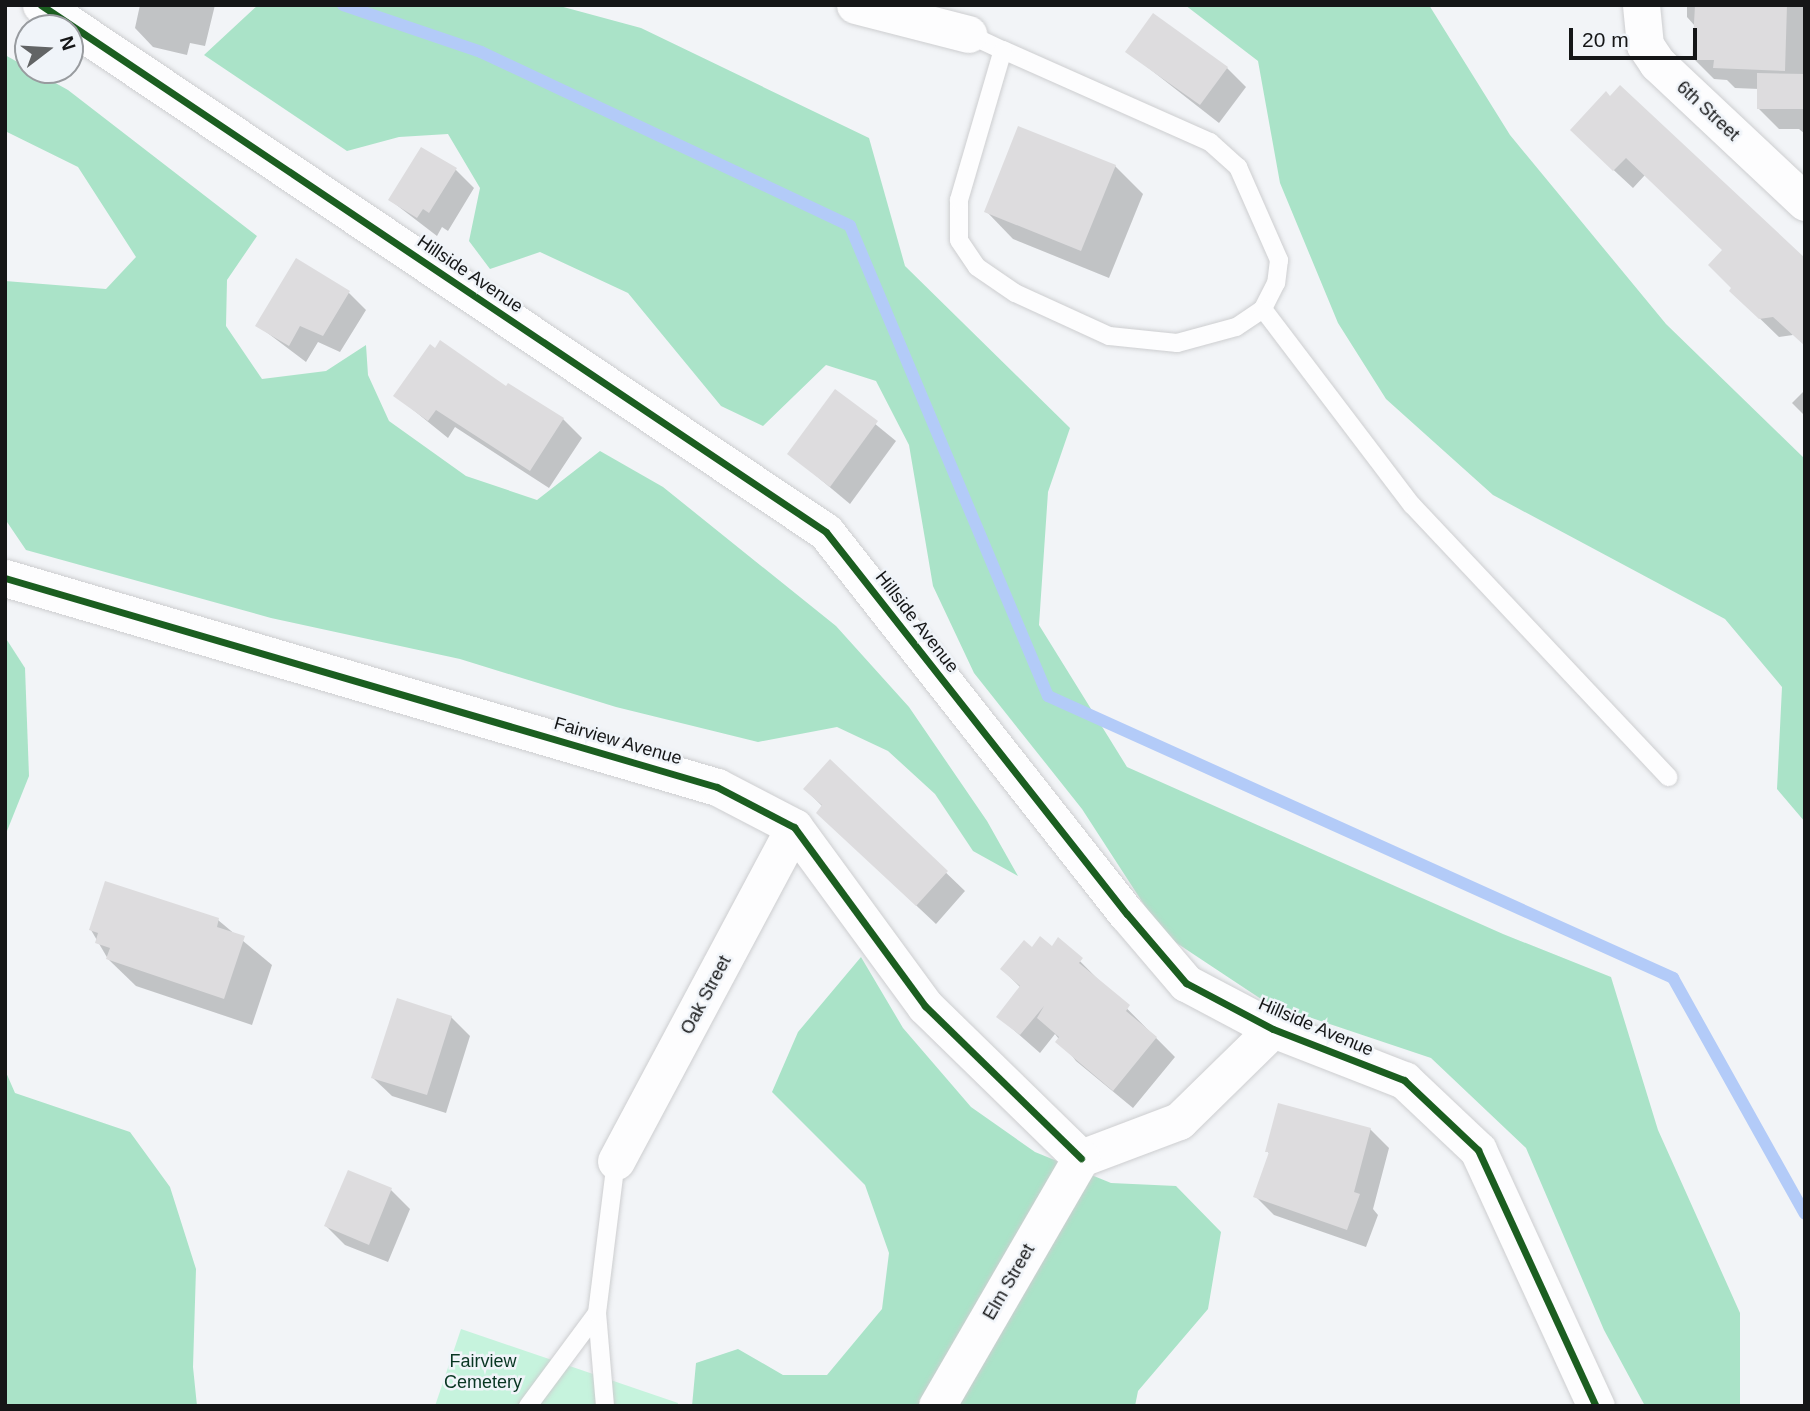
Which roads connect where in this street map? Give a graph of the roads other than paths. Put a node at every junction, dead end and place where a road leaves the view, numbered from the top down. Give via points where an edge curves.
1 (41, 5) edge
2 (855, 5) edge
3 (1641, 5) edge
4 (958, 20) edge
5 (1003, 50) junction
6 (1805, 202) edge
7 (1263, 309) junction
8 (5, 578) edge
9 (1668, 777) dead end
10 (794, 827) junction
11 (1273, 1030) junction
12 (1081, 1158) junction
13 (616, 1161) joint
14 (597, 1313) junction
15 (528, 1406) edge
16 (605, 1406) edge
17 (937, 1406) edge
18 (1596, 1406) edge

1 - 11 street, Hillside Avenue via 826,532 1186,983
2 - 4 street
3 - 6 street, 6th Street via 1646,45 1657,63
4 - 5 lane
5 - 7 lane via 1210,142 1238,167 1279,260 1276,283
5 - 7 lane via 959,200 960,240 976,267 1015,293 1109,336 1177,343 1236,327
7 - 9 lane via 1412,505
8 - 10 street, Fairview Avenue via 718,787
10 - 12 street, Fairview Avenue via 925,1006
10 - 13 street, Oak Street
11 - 12 street via 1180,1121
11 - 18 street, Hillside Avenue via 1404,1080 1478,1150
12 - 17 street, Elm Street
13 - 14 lane
14 - 15 lane
14 - 16 lane

